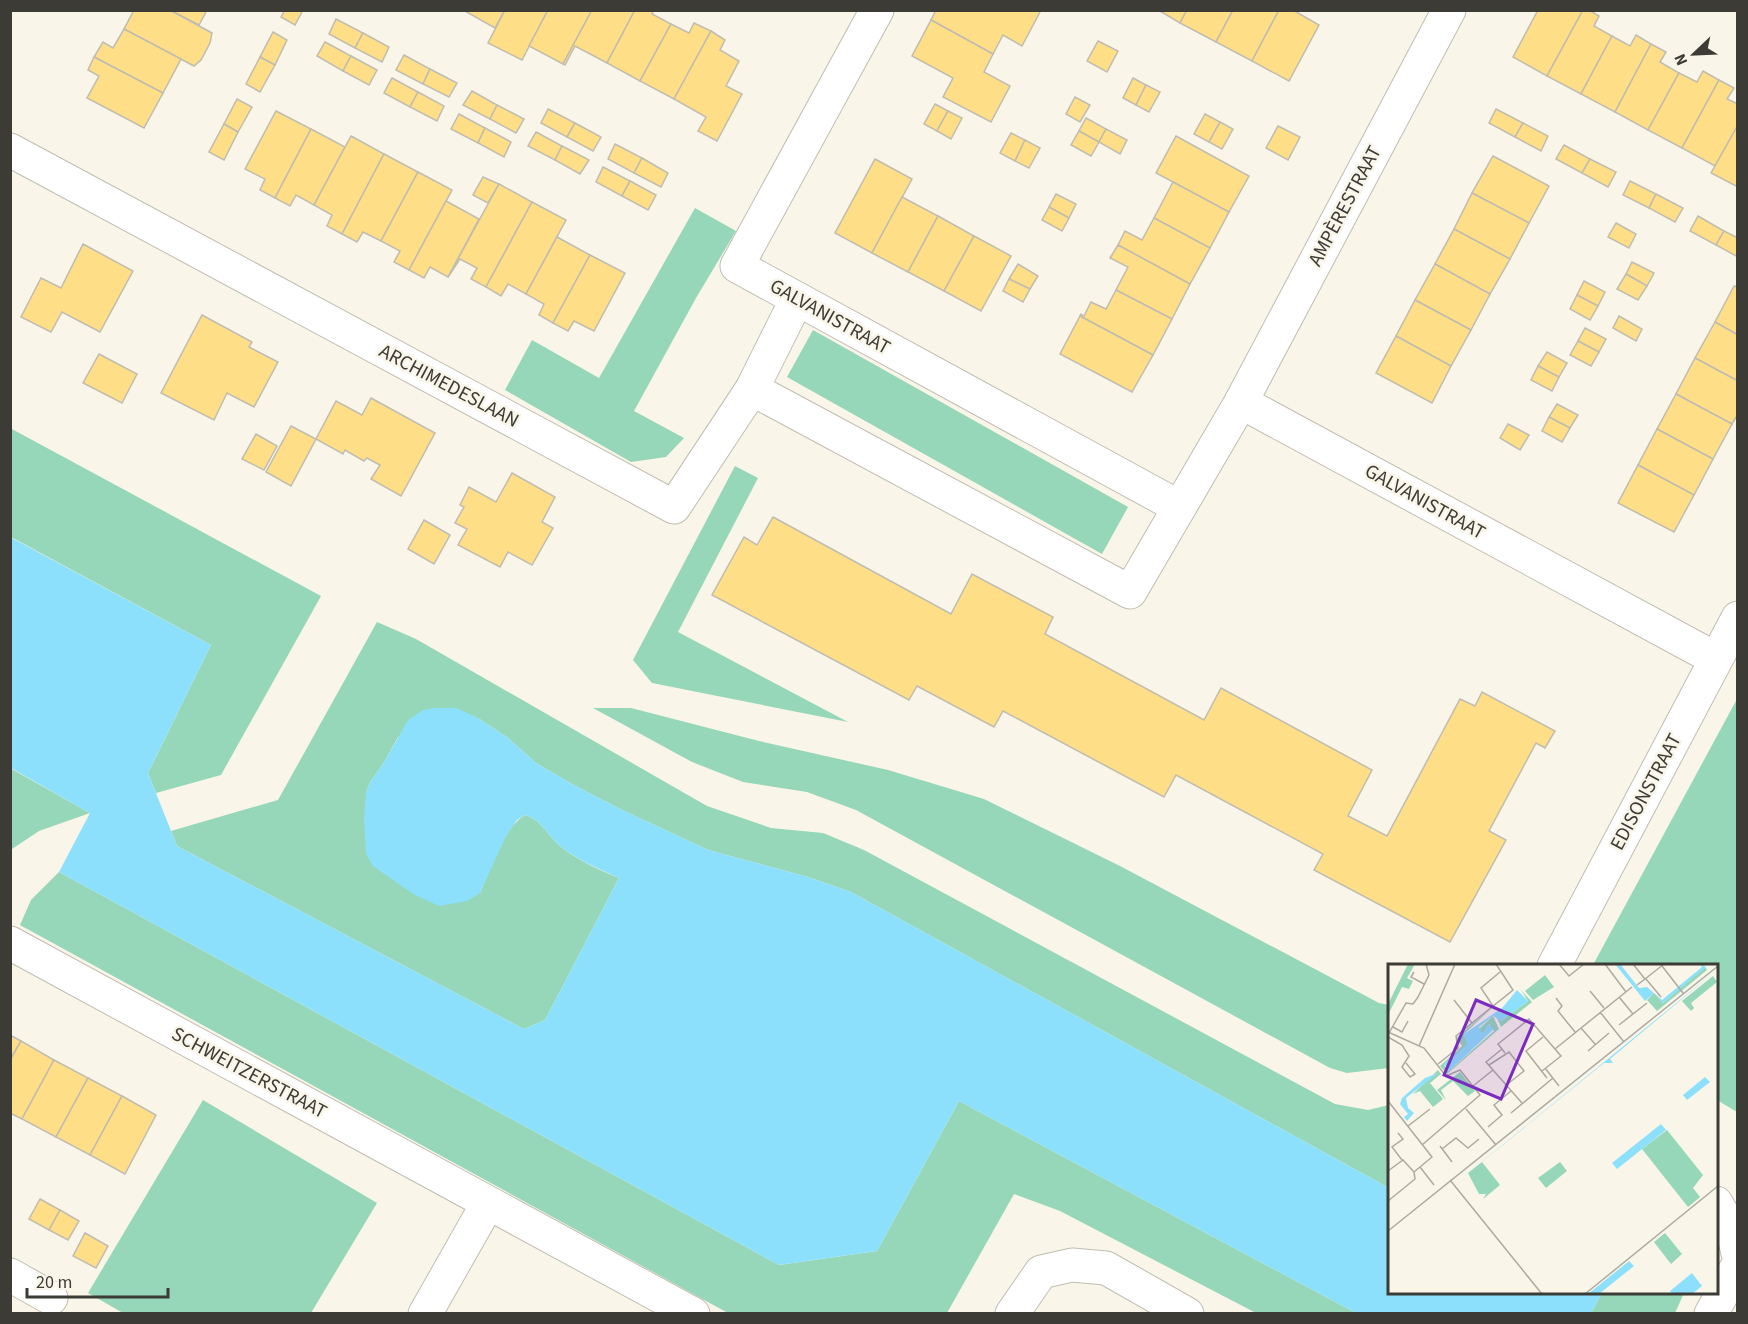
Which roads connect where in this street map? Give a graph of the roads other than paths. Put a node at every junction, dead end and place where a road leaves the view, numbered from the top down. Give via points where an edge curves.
1 (877, 10) edge
2 (1442, 13) edge
3 (10, 150) edge
4 (797, 299) junction
5 (752, 389) junction
6 (1241, 402) junction
7 (1179, 507) junction
8 (1737, 618) edge
9 (1716, 659) junction
10 (10, 943) edge
11 (1555, 964) edge
12 (488, 1203) junction
13 (1718, 1206) edge
14 (1737, 1253) edge
15 (1737, 1265) edge
16 (10, 1275) edge
17 (51, 1298) dead end
18 (425, 1314) edge
19 (693, 1314) edge
20 (1012, 1314) edge
21 (1187, 1314) edge
22 (1710, 1314) edge

1 - 4 street, GALVANISTRAAT via 737,266
2 - 6 street, AMPÈRESTRAAT
3 - 5 street, ARCHIMEDESLAAN via 674,507
4 - 5 street, ARCHIMEDESLAAN
4 - 7 street, GALVANISTRAAT
5 - 7 street via 1130,592
6 - 7 street
6 - 9 street, GALVANISTRAAT
8 - 9 street, EDISONSTRAAT
9 - 11 street, EDISONSTRAAT
10 - 12 street, SCHWEITZERSTRAAT
12 - 18 street
12 - 19 street, SCHWEITZERSTRAAT
13 - 14 street via 1733,1232
15 - 22 street
16 - 17 street
20 - 21 street via 1041,1272 1072,1265 1106,1268

